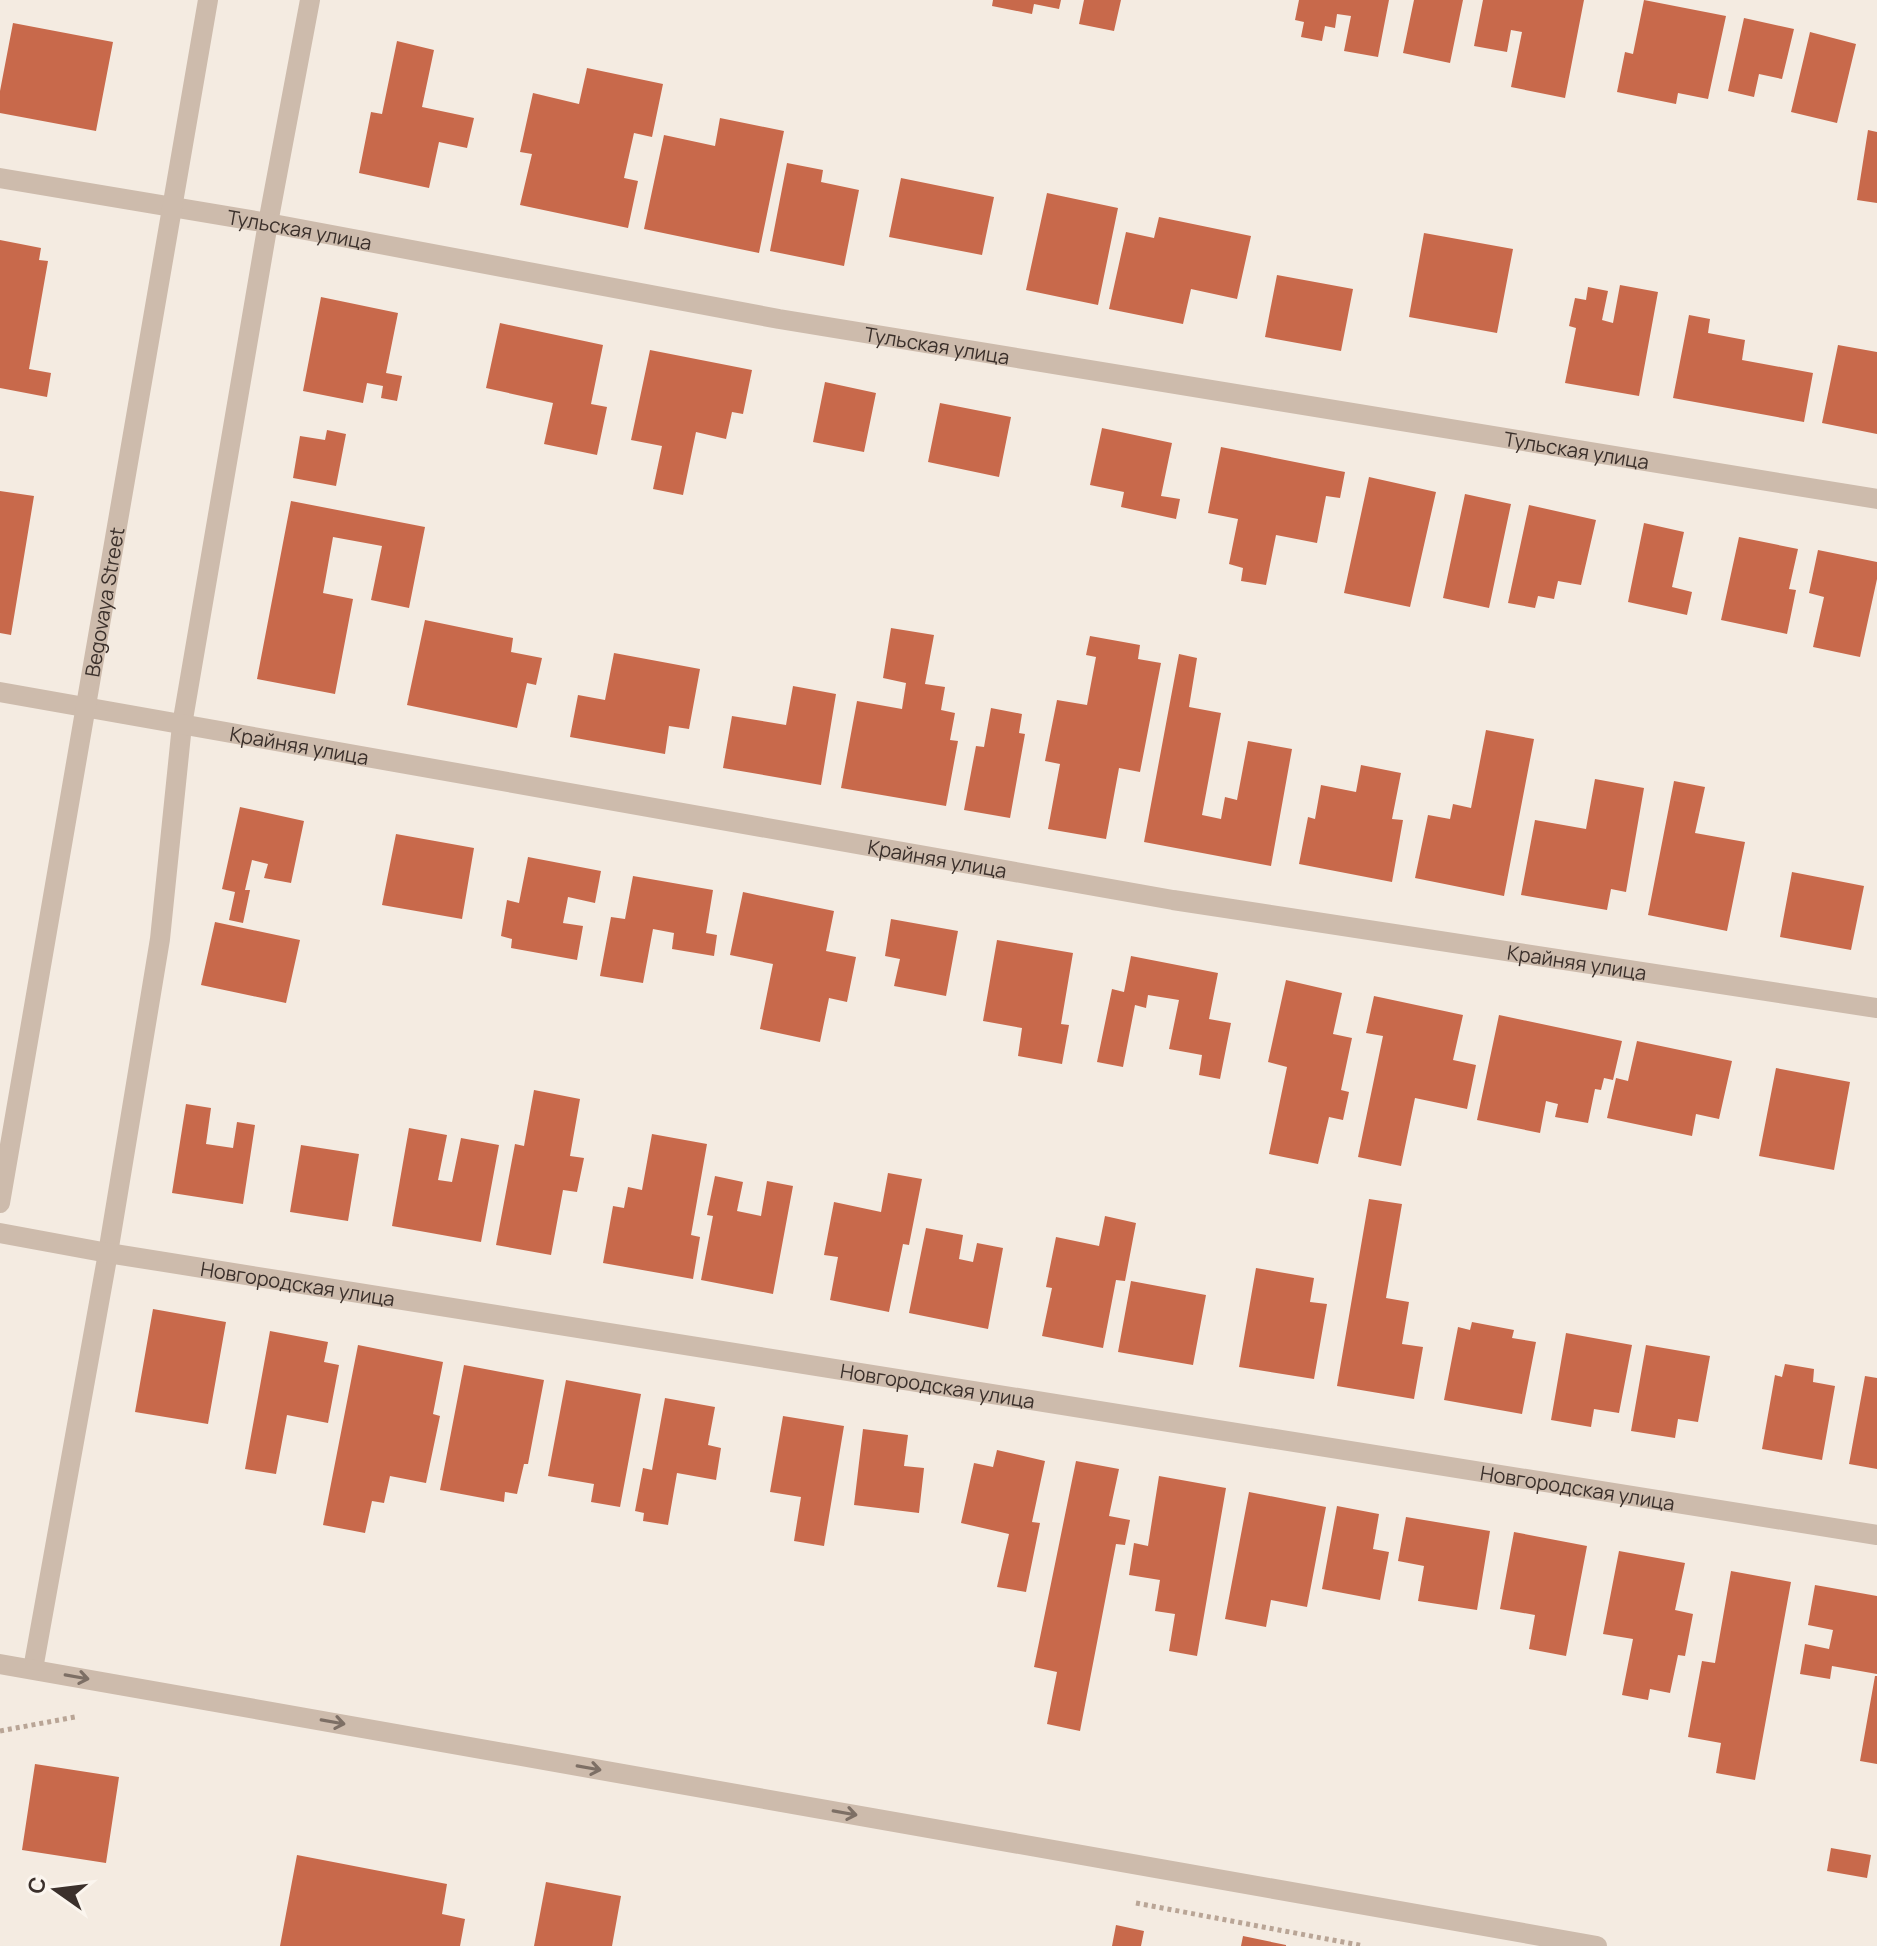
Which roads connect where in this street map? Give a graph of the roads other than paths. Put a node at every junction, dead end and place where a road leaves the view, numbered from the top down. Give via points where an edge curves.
1 (208, 0) edge
2 (310, 0) edge
3 (0, 178) edge
4 (172, 207) junction
5 (268, 223) junction
6 (1877, 499) edge
7 (0, 692) edge
8 (86, 707) junction
9 (182, 725) junction
10 (1877, 1008) edge
11 (0, 1203) edge
12 (0, 1233) edge
13 (108, 1253) junction
14 (1877, 1535) edge
15 (0, 1664) edge
16 (33, 1669) junction
17 (1597, 1946) edge

1 - 4 street, Begovaya Street
2 - 5 street
3 - 4 street, Тульская улица
4 - 5 street, Тульская улица
4 - 8 street, Begovaya Street
5 - 6 street, Тульская улица via 779,319
5 - 9 street
7 - 8 street, Крайняя улица
8 - 9 street, Крайняя улица
8 - 11 street, Begovaya Street
9 - 10 street, Крайняя улица via 1173,900
9 - 13 street via 160,939
12 - 13 street, Новгородская улица
13 - 14 street, Новгородская улица
13 - 16 street
15 - 16 street
16 -> 17 street

